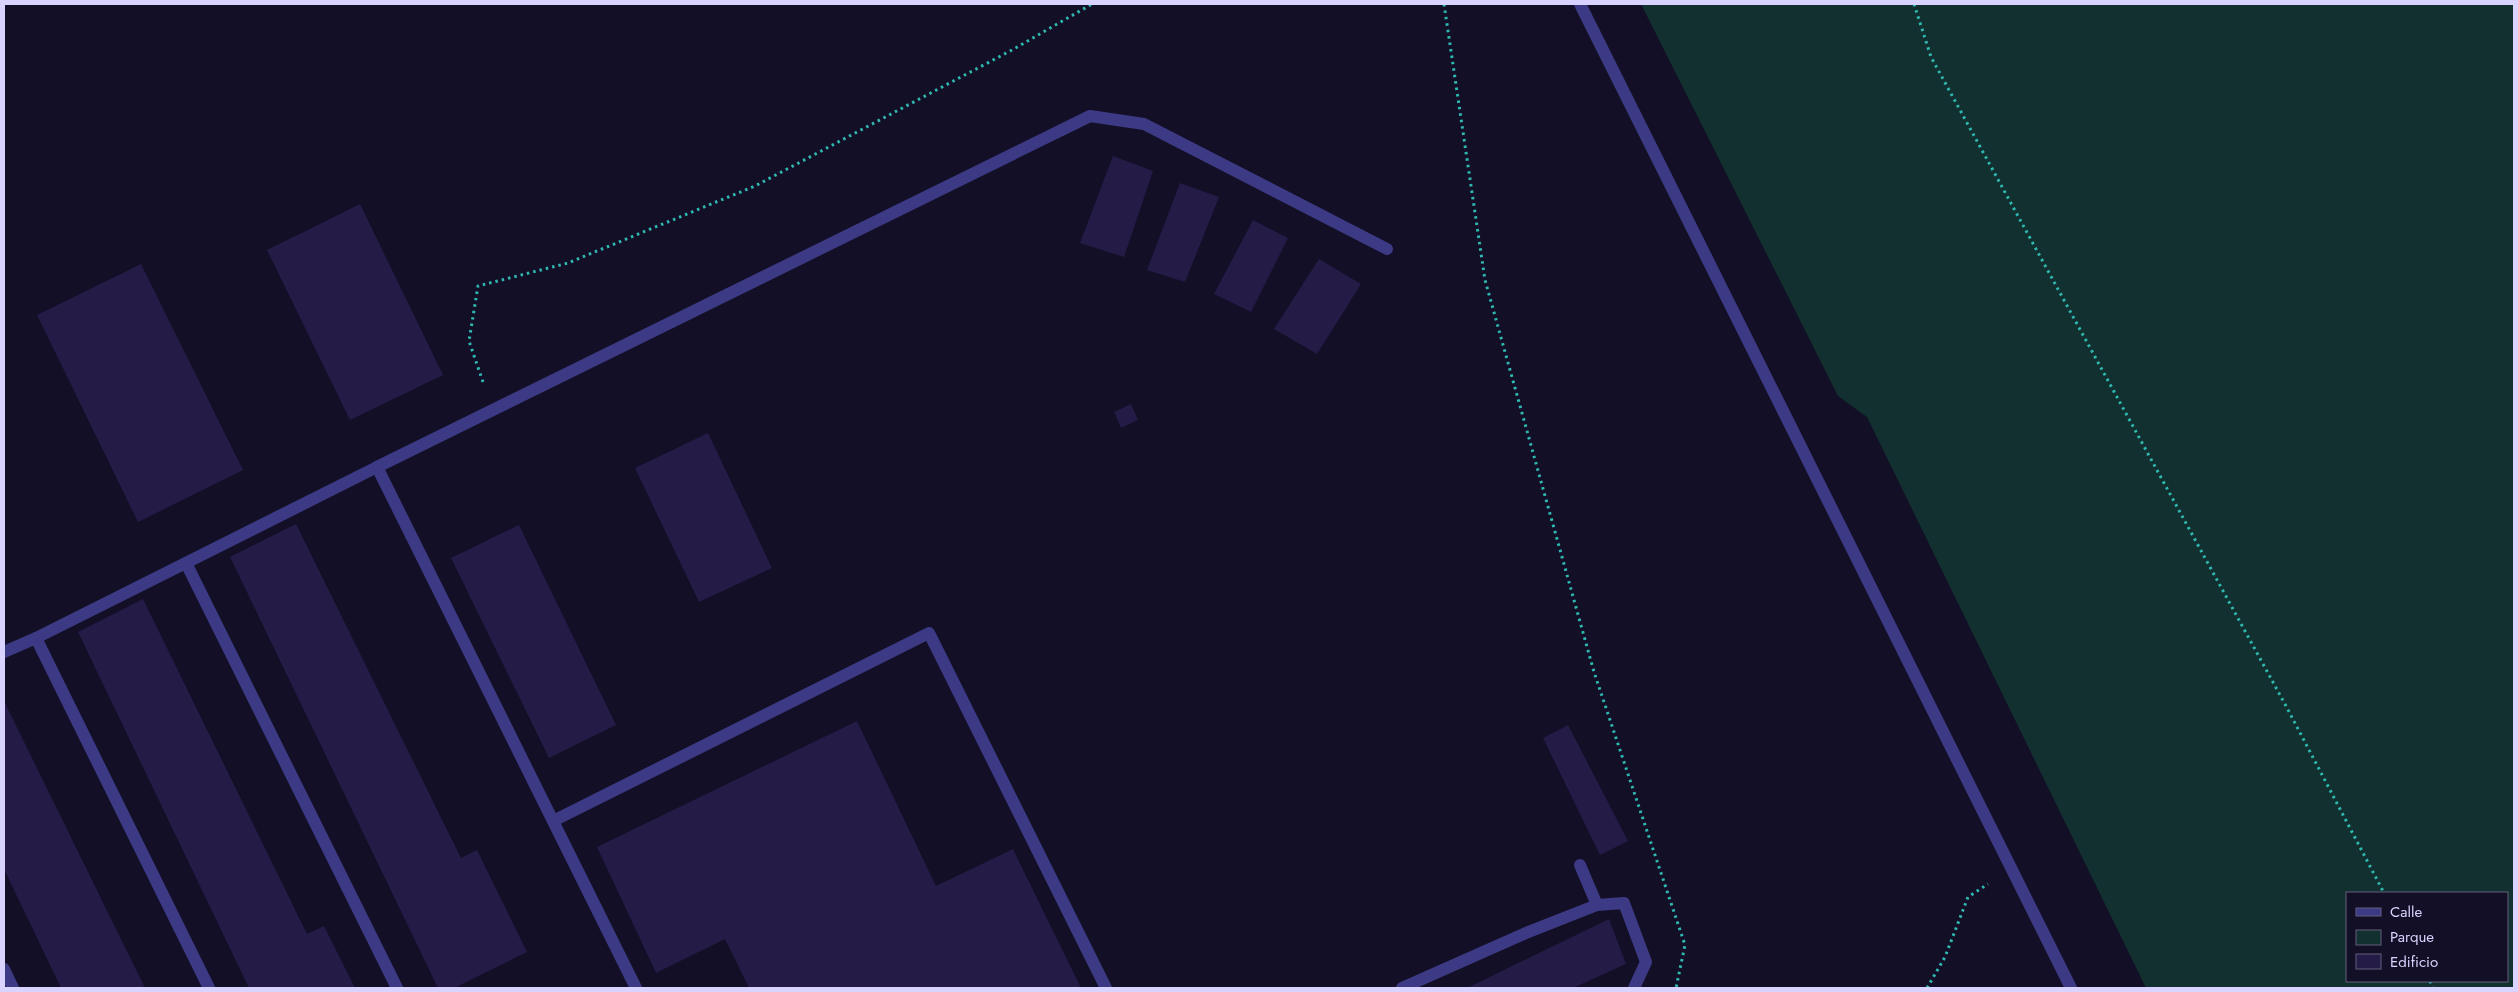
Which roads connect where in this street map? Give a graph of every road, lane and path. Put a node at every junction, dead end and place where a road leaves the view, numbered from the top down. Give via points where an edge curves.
1 (1092, 4) edge
2 (1444, 4) edge
3 (1580, 4) edge
4 (1914, 4) edge
5 (1387, 250) dead end
6 (493, 411) junction
7 (377, 467) junction
8 (186, 563) junction
9 (36, 638) junction
10 (4, 652) edge
11 (553, 821) junction
12 (1580, 866) dead end
13 (2012, 869) junction
14 (2383, 892) edge
15 (1597, 904) junction
16 (4, 969) edge
17 (13, 988) edge
18 (209, 988) edge
19 (398, 988) edge
20 (636, 988) edge
21 (1106, 988) edge
22 (1402, 988) edge
23 (1634, 988) edge
24 (1676, 988) edge
25 (1927, 988) edge
26 (2071, 988) edge

1 - 6 path via 755,186 568,263 478,286 469,341
2 - 24 path via 1485,280 1594,672 1685,945
3 - 13 lane
4 - 14 path via 1931,56 2286,706
5 - 6 lane via 1144,124 1090,116
6 - 7 lane
7 - 8 lane
7 - 11 lane
8 - 9 lane
8 - 19 lane
9 - 10 lane
9 - 18 lane
11 - 20 lane
11 - 21 lane via 929,632
12 - 15 lane
13 - 25 path via 1968,897 1945,957
13 - 26 lane
15 - 22 lane
15 - 23 lane via 1624,903 1646,962
16 - 17 lane

